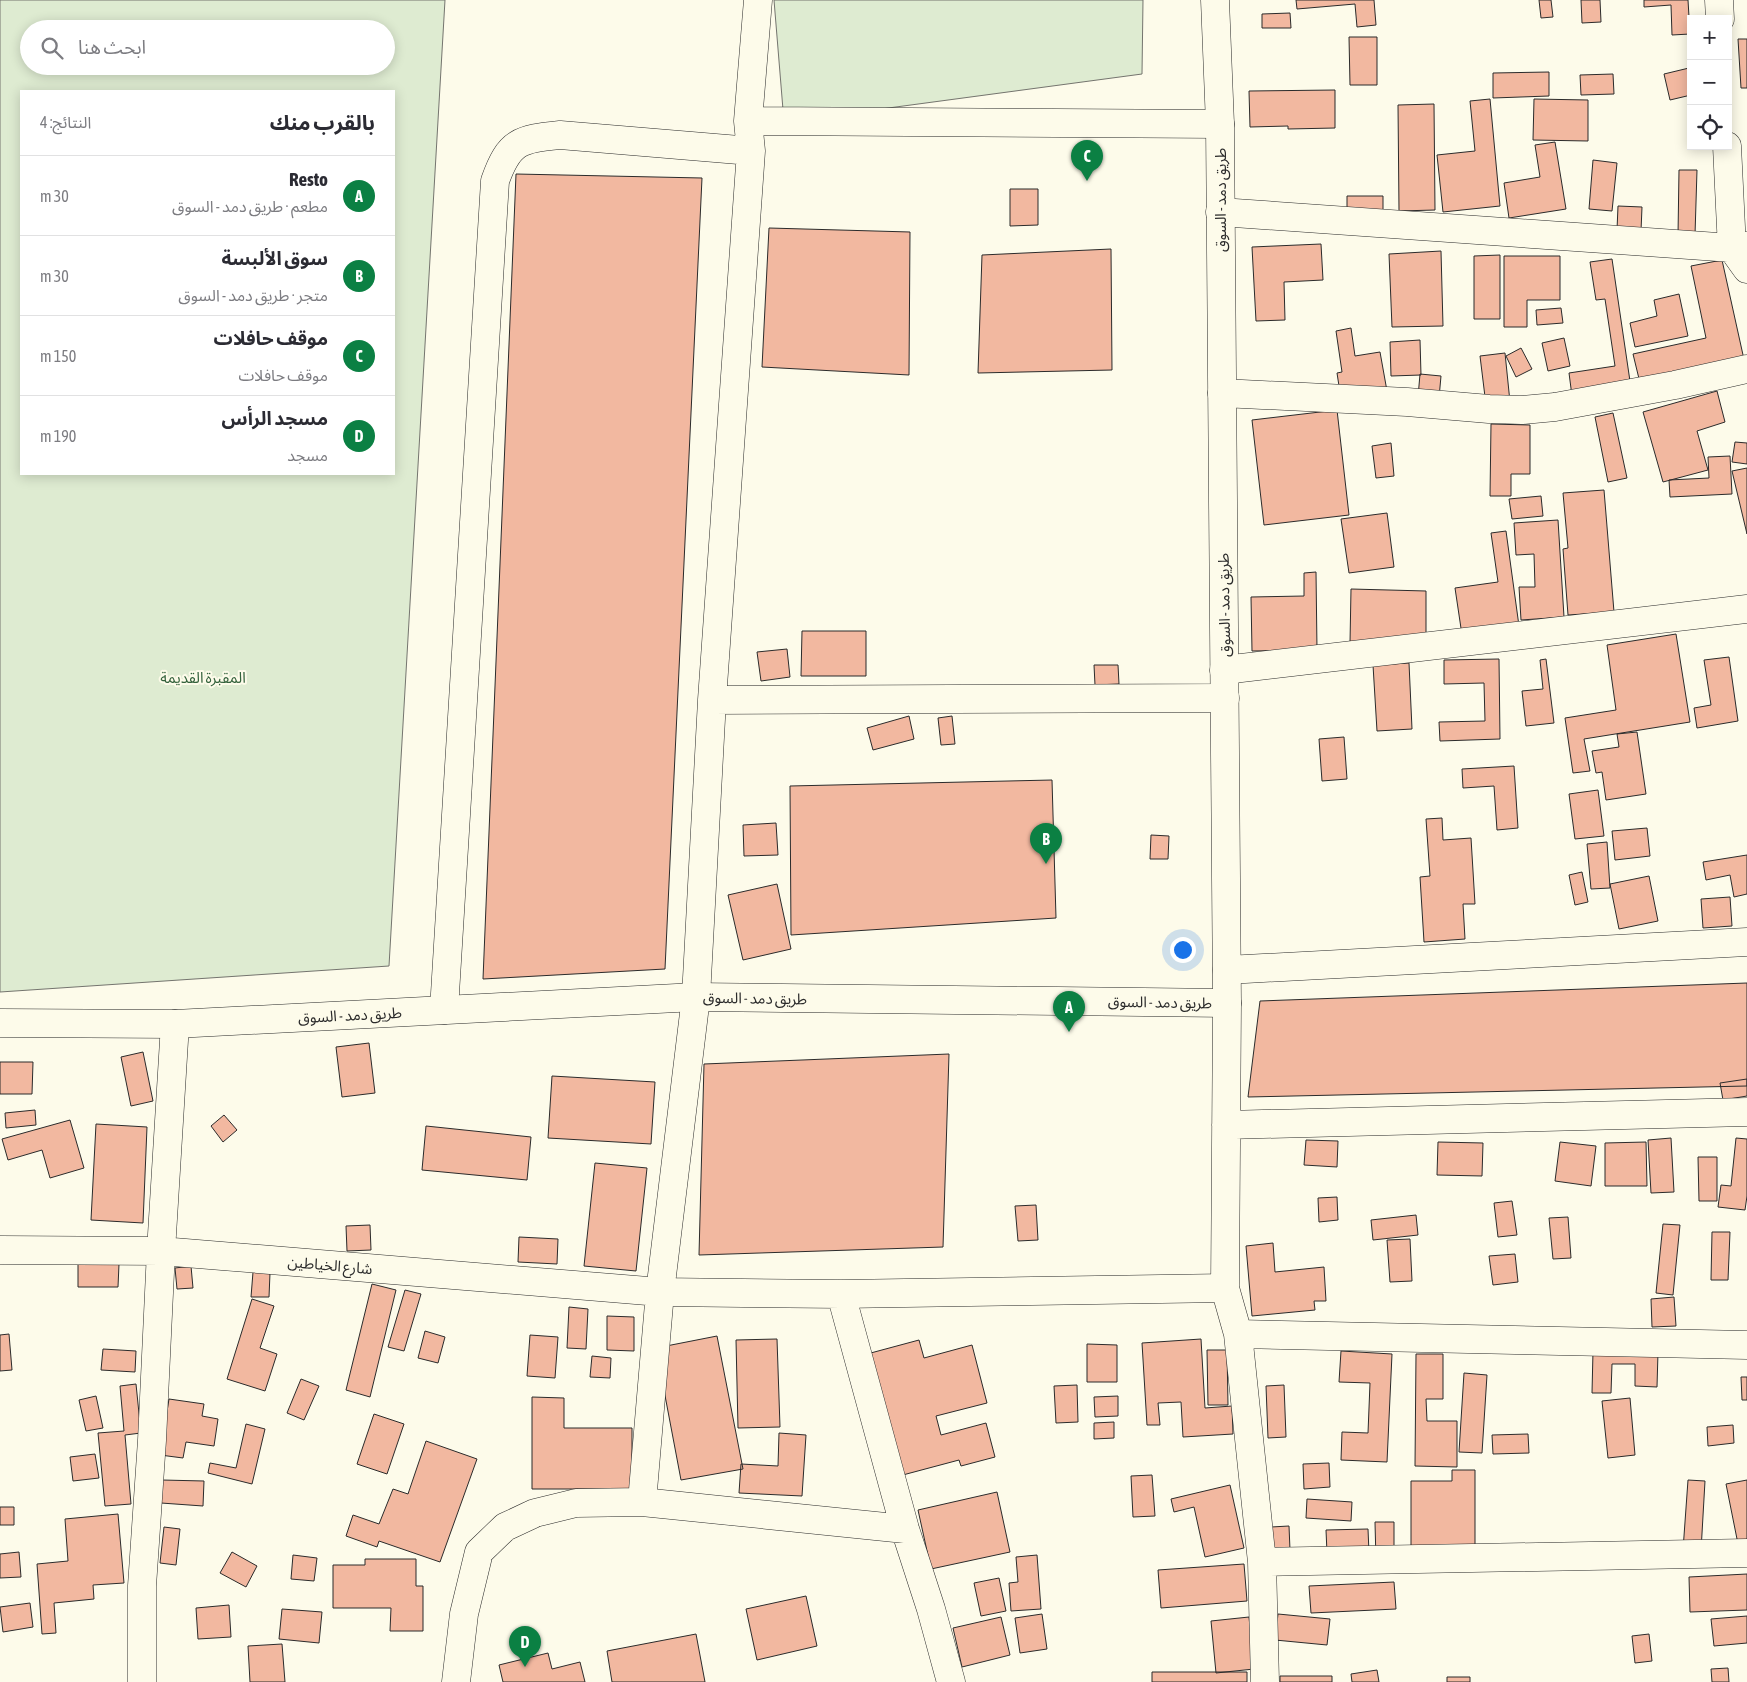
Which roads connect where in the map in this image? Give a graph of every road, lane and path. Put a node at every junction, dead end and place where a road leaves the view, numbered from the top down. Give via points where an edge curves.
1 (758, 0) edge
2 (1215, 0) edge
3 (1719, 0) edge
4 (1720, 15) edge
5 (748, 121) junction
6 (1220, 124) junction
7 (751, 150) junction
8 (1727, 150) edge
9 (1220, 212) junction
10 (1742, 254) edge
11 (1747, 369) edge
12 (1222, 393) junction
13 (1747, 609) edge
14 (1224, 670) junction
15 (1225, 698) junction
16 (712, 700) junction
17 (1747, 942) edge
18 (1227, 970) junction
19 (696, 997) junction
20 (1227, 1003) junction
21 (444, 1010) junction
22 (0, 1023) edge
23 (175, 1024) junction
24 (1747, 1112) edge
25 (1226, 1125) junction
26 (0, 1250) edge
27 (161, 1251) junction
28 (1225, 1288) junction
29 (660, 1292) junction
30 (842, 1294) junction
31 (1238, 1334) junction
32 (1747, 1345) edge
33 (642, 1502) junction
34 (904, 1529) junction
35 (1747, 1554) edge
36 (1262, 1562) junction
37 (142, 1682) edge
38 (456, 1682) edge
39 (950, 1682) edge
40 (1265, 1682) edge

1 - 5 street
2 - 6 street, طريق دمد - السوق
3 - 4 street
5 - 6 street
5 - 7 street
6 - 9 street, طريق دمد - السوق
7 - 16 street
7 - 21 street via 560,135 536,138 514,146 502,162 495,181
8 - 10 street
9 - 10 street
9 - 12 street, طريق دمد - السوق
11 - 12 street via 1555,407 1522,410
12 - 14 street, طريق دمد - السوق
13 - 14 street
14 - 15 street, طريق دمد - السوق
15 - 16 street
15 - 18 street, طريق دمد - السوق
16 - 19 street
17 - 18 street
18 - 20 street, طريق دمد - السوق
19 - 20 street, طريق دمد - السوق
19 - 21 street, طريق دمد - السوق
19 - 29 street
20 - 25 street
21 - 23 street, طريق دمد - السوق
22 - 23 street, طريق دمد - السوق
23 - 27 street
24 - 25 street
25 - 28 street
26 - 27 street, شارع الخياطين
27 - 29 street, شارع الخياطين
27 - 37 street via 142,1586
28 - 30 street, شارع الخياطين
28 - 31 street
29 - 30 street, شارع الخياطين
29 - 33 street
30 - 34 street
31 - 32 street
31 - 36 street
33 - 34 street
33 - 38 street via 576,1503 535,1513 505,1527 480,1552 464,1614
34 - 39 street via 931,1609
35 - 36 street
36 - 40 street

